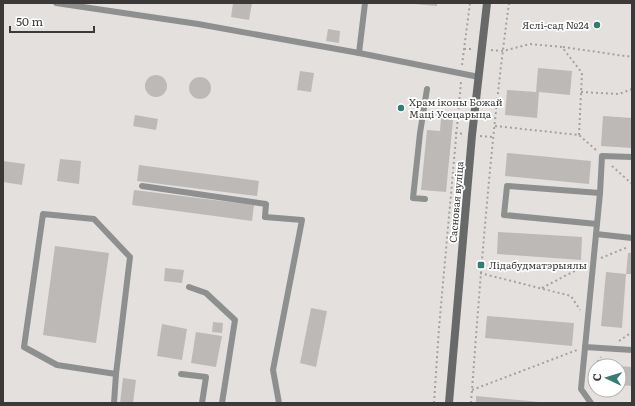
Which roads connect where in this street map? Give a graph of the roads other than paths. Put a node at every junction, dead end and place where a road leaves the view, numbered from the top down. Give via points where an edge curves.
1 (56, 3) edge
2 (365, 3) edge
3 (487, 3) edge
4 (358, 53) junction
5 (479, 77) junction
6 (427, 89) dead end
7 (632, 157) edge
8 (142, 186) dead end
9 (600, 192) junction
10 (425, 199) dead end
11 (597, 224) junction
12 (596, 234) junction
13 (632, 238) edge
14 (190, 287) dead end
15 (585, 347) junction
16 (632, 350) edge
17 (116, 374) junction
18 (181, 374) dead end
19 (114, 403) edge
20 (202, 403) edge
21 (222, 403) edge
22 (279, 403) edge
23 (449, 403) edge
24 (591, 403) edge

1 - 4 lane via 198,24
2 - 4 lane
3 - 5 street, Сасновая вуліца
4 - 5 lane
5 - 23 street, Сасновая вуліца
6 - 10 lane via 413,198
7 - 9 lane via 602,156
8 - 22 lane via 266,204 265,217 302,220 273,370
9 - 11 lane
9 - 11 lane via 508,186 504,215
11 - 12 lane
12 - 13 lane
12 - 15 lane
14 - 21 lane via 206,293 235,320
15 - 16 lane
15 - 24 lane via 581,389
17 - 17 lane via 130,257 94,219 43,214 24,348 57,365
17 - 19 lane
18 - 20 lane via 206,377

